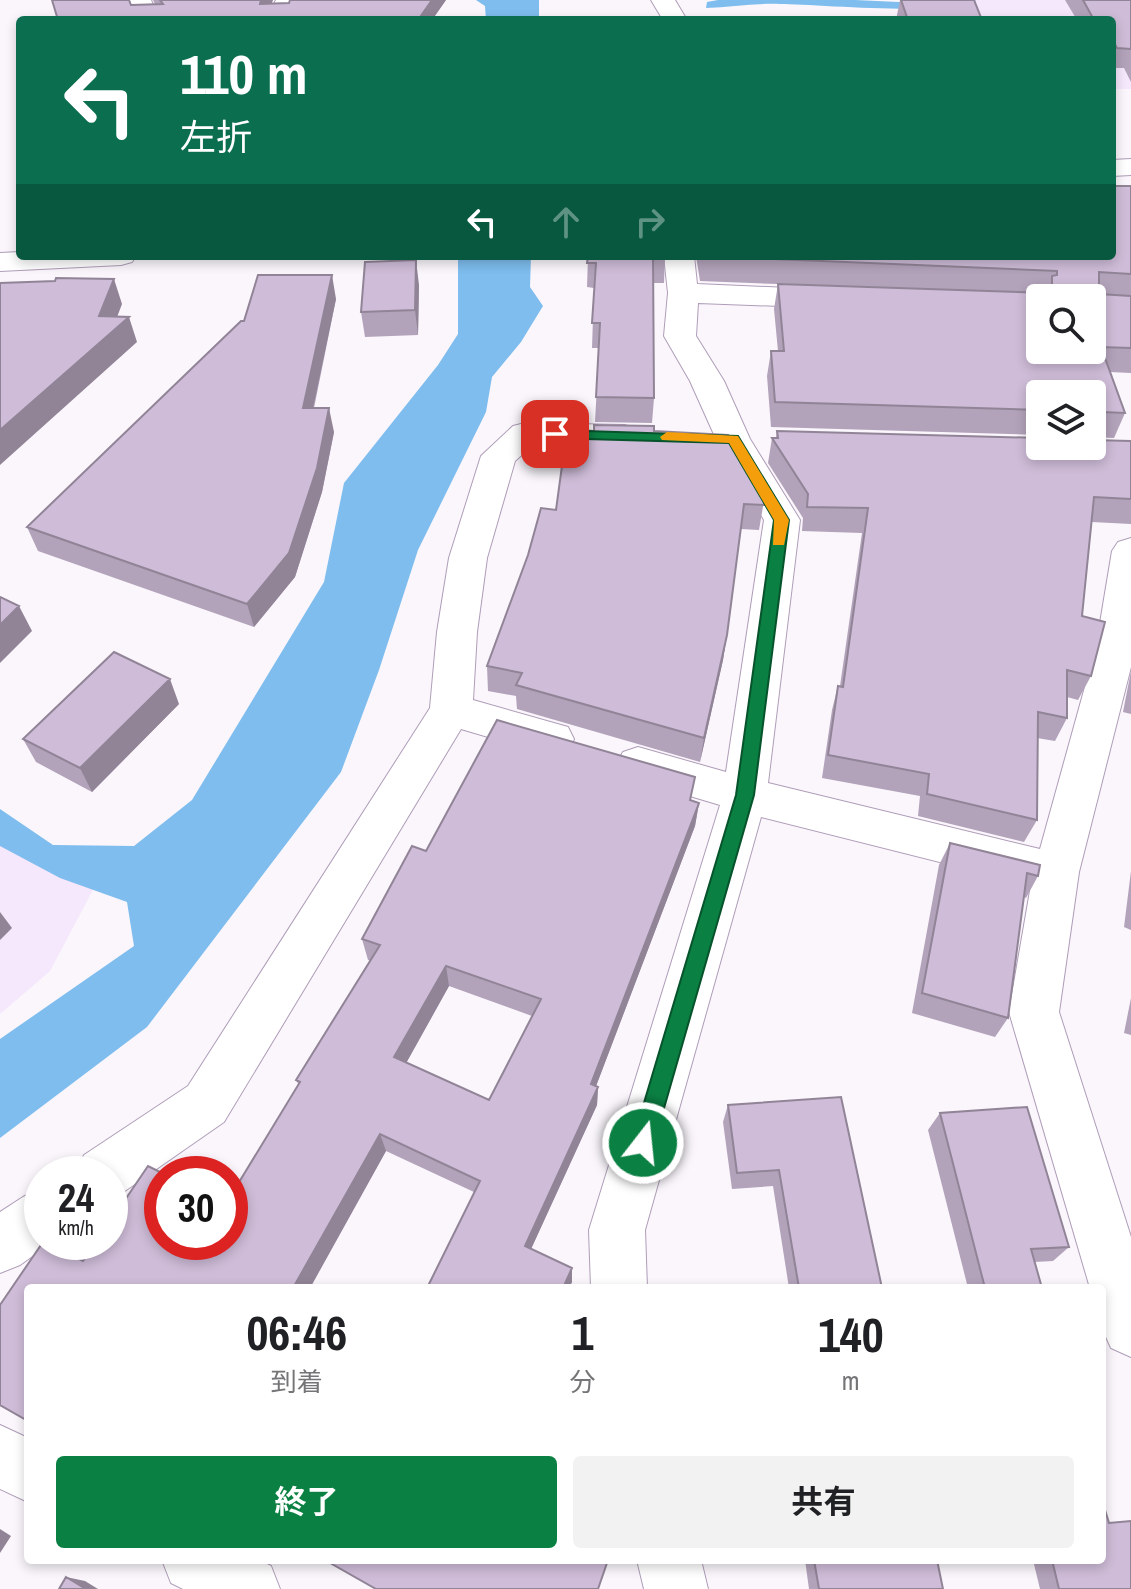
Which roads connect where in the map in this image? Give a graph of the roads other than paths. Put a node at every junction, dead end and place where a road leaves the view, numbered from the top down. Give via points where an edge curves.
1 (40, 260) edge
2 (679, 260) edge
3 (0, 262) edge
4 (683, 293) junction
5 (869, 300) edge
6 (659, 437) edge
7 (1131, 551) edge
8 (451, 710) junction
9 (745, 795) junction
10 (1056, 872) junction
11 (128, 1157) edge
12 (24, 1228) edge
13 (0, 1245) edge
14 (619, 1284) edge
15 (1131, 1328) edge
16 (0, 1456) edge
17 (24, 1469) edge
18 (201, 1564) edge
19 (670, 1564) edge
20 (248, 1589) edge
21 (676, 1589) edge

1 - 3 street
2 - 4 street
4 - 5 street
4 - 9 street via 680,336 782,520
6 - 8 street via 525,434 499,456 468,558
7 - 10 street via 1116,647
8 - 9 street
8 - 11 street via 206,1104
9 - 10 street
9 - 14 street via 617,1230
10 - 15 street via 1034,1012
12 - 13 street
16 - 17 street
18 - 20 street
19 - 21 street

